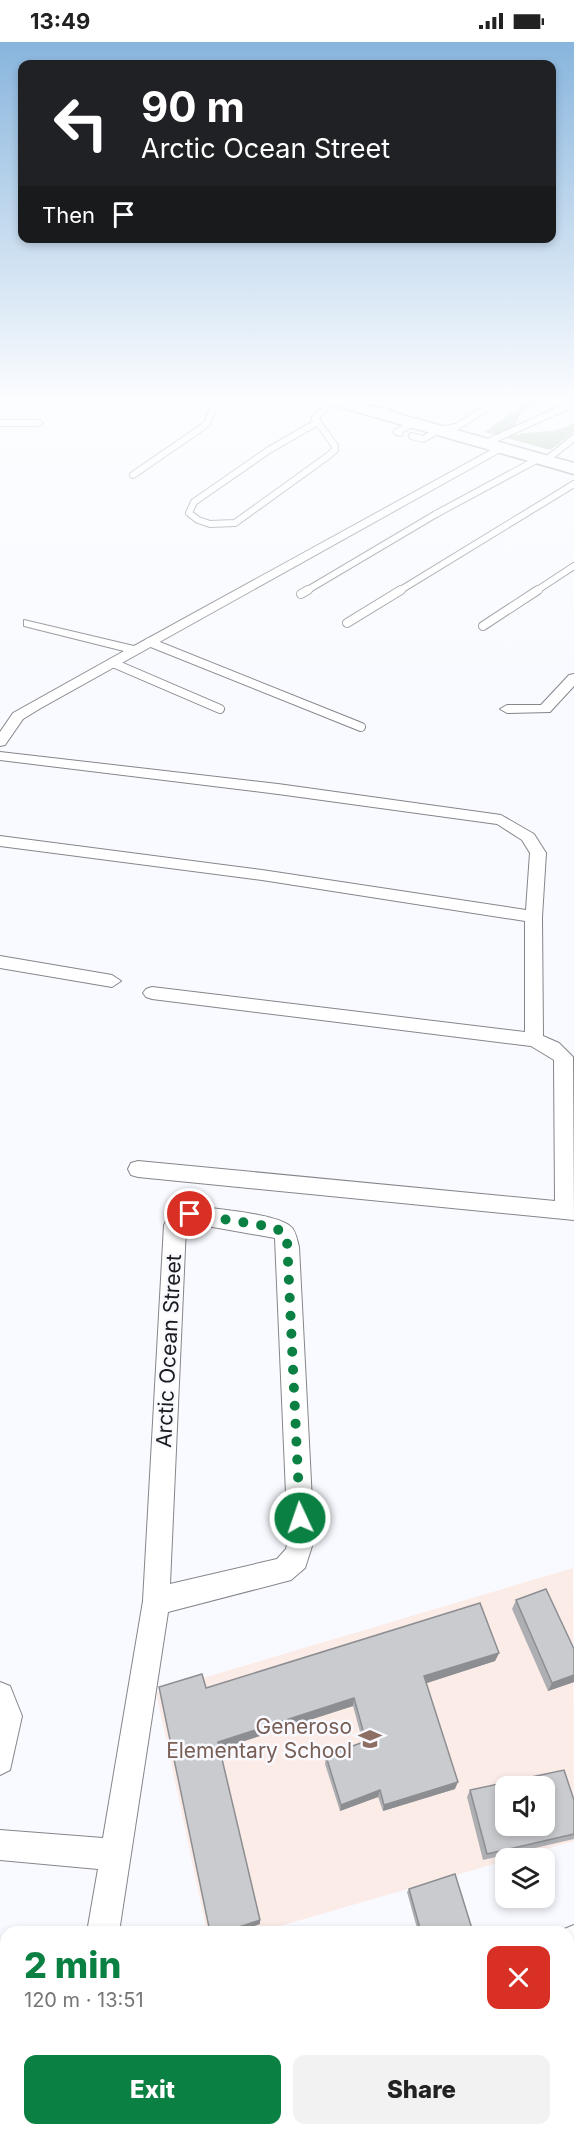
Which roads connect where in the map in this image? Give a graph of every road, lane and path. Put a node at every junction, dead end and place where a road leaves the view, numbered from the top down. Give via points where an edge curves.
1 (203, 496) edge
2 (273, 496) edge
3 (404, 496) edge
4 (472, 496) edge
5 (555, 496) edge
6 (574, 566) edge
7 (301, 594) dead end
8 (28, 622) dead end
9 (347, 623) dead end
10 (483, 626) dead end
11 (149, 642) junction
12 (136, 650) junction
13 (113, 663) junction
14 (574, 678) edge
15 (220, 709) dead end
16 (507, 709) dead end
17 (361, 728) dead end
18 (0, 742) edge
19 (0, 756) edge
20 (0, 841) edge
21 (534, 917) junction
22 (0, 962) edge
23 (112, 981) dead end
24 (152, 993) dead end
25 (534, 1040) junction
26 (138, 1169) dead end
27 (570, 1210) edge
28 (156, 1601) junction
29 (0, 1696) edge
30 (0, 1760) edge
31 (0, 1845) edge
32 (117, 1855) junction
33 (104, 1926) edge

1 - 2 lane via 194,502 189,513 219,525 242,519
3 - 11 street
4 - 7 lane
5 - 9 lane
6 - 10 lane
8 - 12 street
11 - 12 street
11 - 17 lane
12 - 13 street
13 - 15 lane
13 - 18 street via 18,716
14 - 16 street via 544,709
19 - 21 street via 501,820 528,837 538,853
20 - 21 street via 262,875
21 - 25 street
22 - 23 street
24 - 25 street
25 - 27 street via 563,1057
26 - 27 street
28 - 28 street, Arctic Ocean Street via 282,1571 298,1556 301,1540 288,1246 284,1233 273,1227 190,1214 180,1217 175,1225
28 - 32 street, Arctic Ocean Street
29 - 30 street via 8,1716
31 - 32 street
32 - 33 street, Arctic Ocean Street

